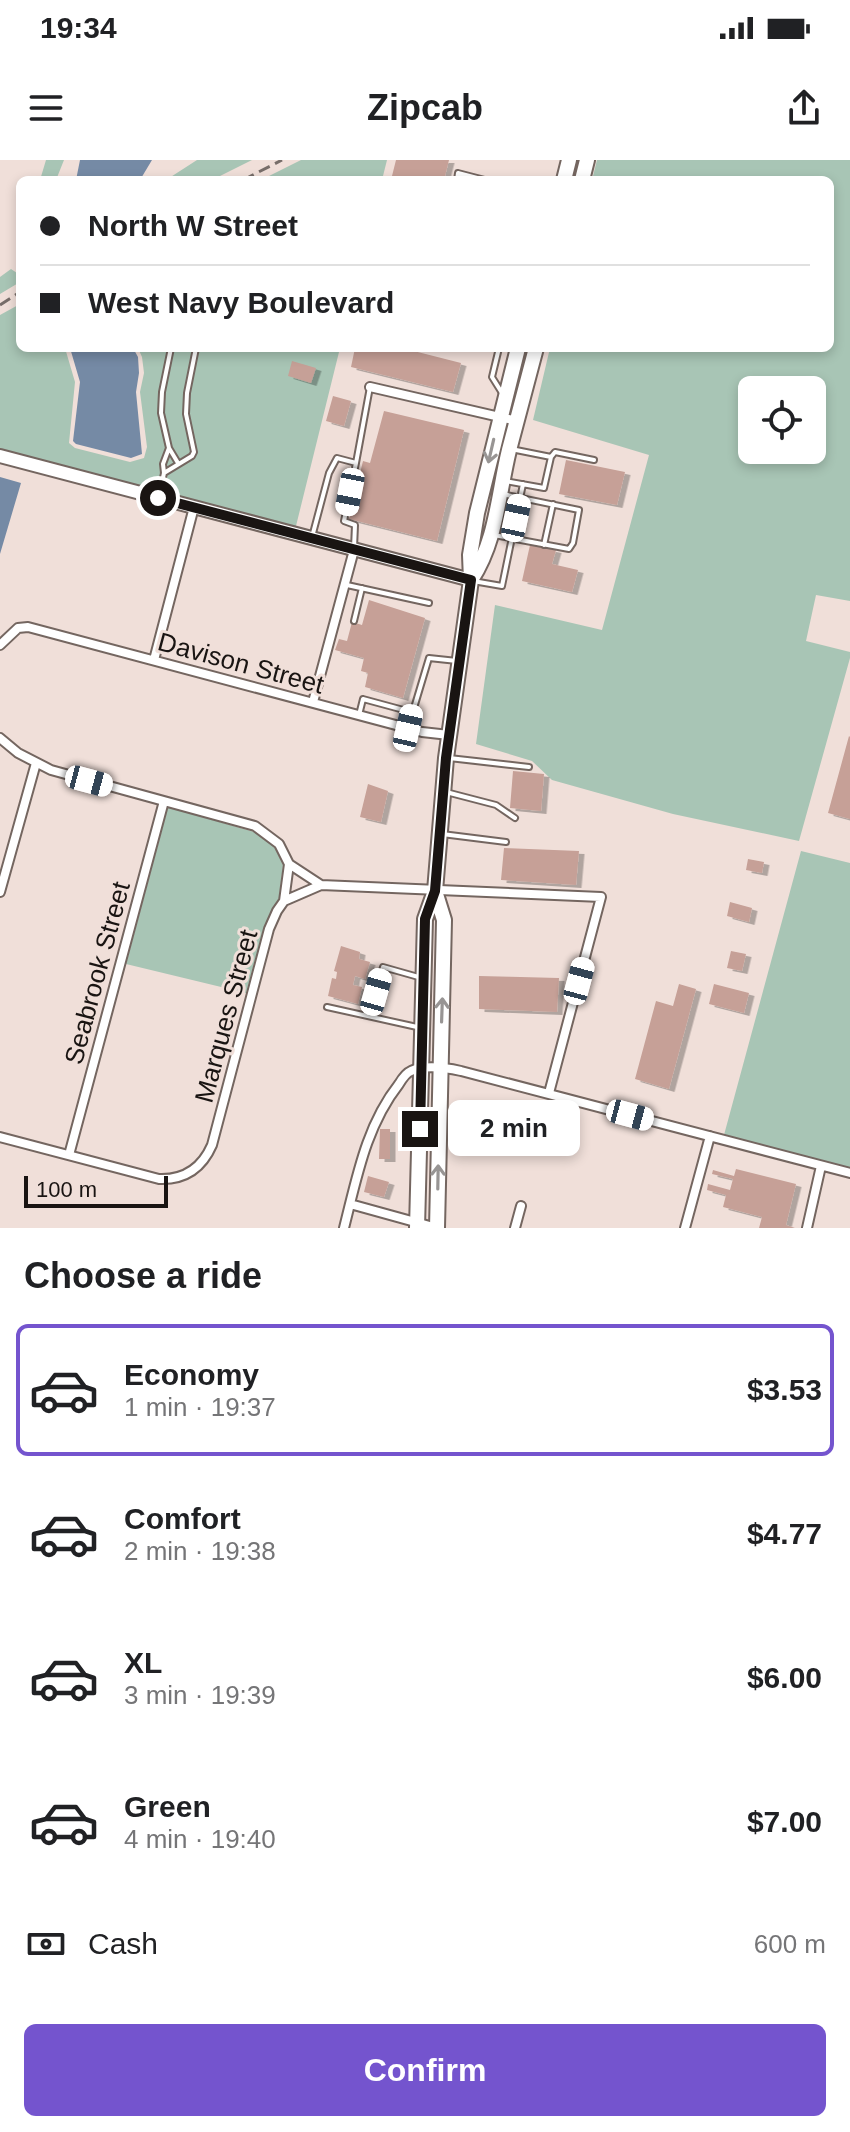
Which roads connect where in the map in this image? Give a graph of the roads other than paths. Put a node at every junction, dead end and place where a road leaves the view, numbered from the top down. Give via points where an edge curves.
1 (170, 352) edge
2 (195, 352) edge
3 (498, 352) edge
4 (517, 352) edge
5 (535, 352) edge
6 (370, 387) joint
7 (506, 396) junction
8 (522, 403) junction
9 (500, 417) junction
10 (517, 421) junction
11 (169, 448) junction
12 (510, 449) junction
13 (0, 456) edge
14 (551, 457) junction
15 (594, 460) dead end
16 (178, 463) junction
17 (356, 463) junction
18 (164, 473) junction
19 (523, 484) junction
20 (501, 487) junction
21 (544, 488) junction
22 (158, 498) junction
23 (520, 498) junction
24 (541, 502) junction
25 (553, 504) junction
26 (194, 507) junction
27 (492, 535) junction
28 (311, 539) junction
29 (511, 539) junction
30 (544, 545) junction
31 (354, 550) junction
32 (471, 580) junction
33 (345, 584) junction
34 (362, 588) junction
35 (429, 603) dead end
36 (354, 621) dead end
37 (0, 645) edge
38 (154, 660) junction
39 (459, 661) junction
40 (313, 702) junction
41 (412, 712) junction
42 (359, 715) junction
43 (408, 728) junction
44 (449, 735) junction
45 (0, 738) edge
46 (446, 758) junction
47 (36, 763) junction
48 (529, 767) dead end
49 (443, 791) junction
50 (164, 801) junction
51 (515, 818) dead end
52 (440, 834) junction
53 (506, 842) dead end
54 (289, 864) junction
55 (321, 885) junction
56 (435, 891) junction
57 (0, 892) edge
58 (284, 901) junction
59 (424, 979) junction
60 (327, 1007) dead end
61 (369, 1016) junction
62 (424, 1028) junction
63 (423, 1069) junction
64 (441, 1069) junction
65 (549, 1093) junction
66 (710, 1136) junction
67 (0, 1137) edge
68 (69, 1155) junction
69 (821, 1166) junction
70 (850, 1173) edge
71 (350, 1204) junction
72 (521, 1206) dead end
73 (417, 1225) edge
74 (344, 1228) edge
75 (437, 1228) edge
76 (515, 1228) edge
77 (685, 1228) edge
78 (807, 1228) edge

1 - 11 lane via 161,413
2 - 16 lane via 186,414 194,452
3 - 7 lane via 492,377
4 - 7 main road
5 - 8 main road
6 - 9 street
6 - 17 lane
7 - 8 lane
7 - 9 main road
8 - 10 main road
9 - 10 street
9 -> 32 main road via 470,555
10 - 12 main road
11 - 16 lane
11 - 18 lane
12 - 14 lane
12 - 20 main road
13 - 22 main road
14 - 15 lane via 555,452
14 - 21 lane
16 - 18 lane
17 - 28 lane via 337,458
17 - 31 lane via 344,521 355,525
18 - 22 lane
19 - 20 lane
19 - 21 lane
19 - 23 lane
20 - 23 lane
20 - 27 main road
21 - 24 lane
22 - 26 main road
23 - 24 lane
23 - 29 lane
24 - 25 lane
25 - 30 lane
25 - 30 lane via 579,510 573,543 569,549
26 - 28 main road
26 - 38 street
27 - 29 lane
27 - 32 main road
28 - 31 main road
29 - 30 lane
29 - 32 lane via 502,586
31 - 32 main road
31 - 33 street
32 - 39 main road
33 - 34 lane
33 - 40 street
34 - 35 lane
34 - 36 lane
37 - 38 street, Davison Street via 23,627
38 - 40 street, Davison Street
39 - 41 lane via 429,658
39 - 44 main road
40 - 42 street, Davison Street
41 - 42 lane via 363,699
41 - 43 lane
42 - 43 street, Davison Street
43 - 44 street, Davison Street
44 - 46 main road
45 - 47 street
46 - 48 lane
46 - 49 main road
47 - 50 street
47 - 57 street
49 - 51 lane via 496,805
49 - 52 main road
50 - 54 street via 255,826 272,836
50 - 68 street, Seabrook Street
52 - 53 lane
52 - 56 main road
54 - 55 street
54 - 58 street, Marques Street
55 - 56 street
55 - 58 street
56 - 59 main road via 425,919
64 -> 56 main road via 444,920
56 - 65 street via 601,897
58 - 68 street, Marques Street via 269,929 212,1145 202,1163 179,1178 159,1179
59 - 61 lane via 383,967
59 - 62 main road
60 - 61 lane
61 - 62 lane
62 - 63 main road
63 - 64 street
63 - 71 street via 406,1075 379,1115
63 - 73 main road
64 - 65 street
75 -> 64 main road
65 - 66 street
66 - 69 street
66 - 77 street
67 - 68 street
69 - 70 street
69 - 78 street
71 - 73 street
71 - 74 street
72 - 76 street
73 - 75 street

